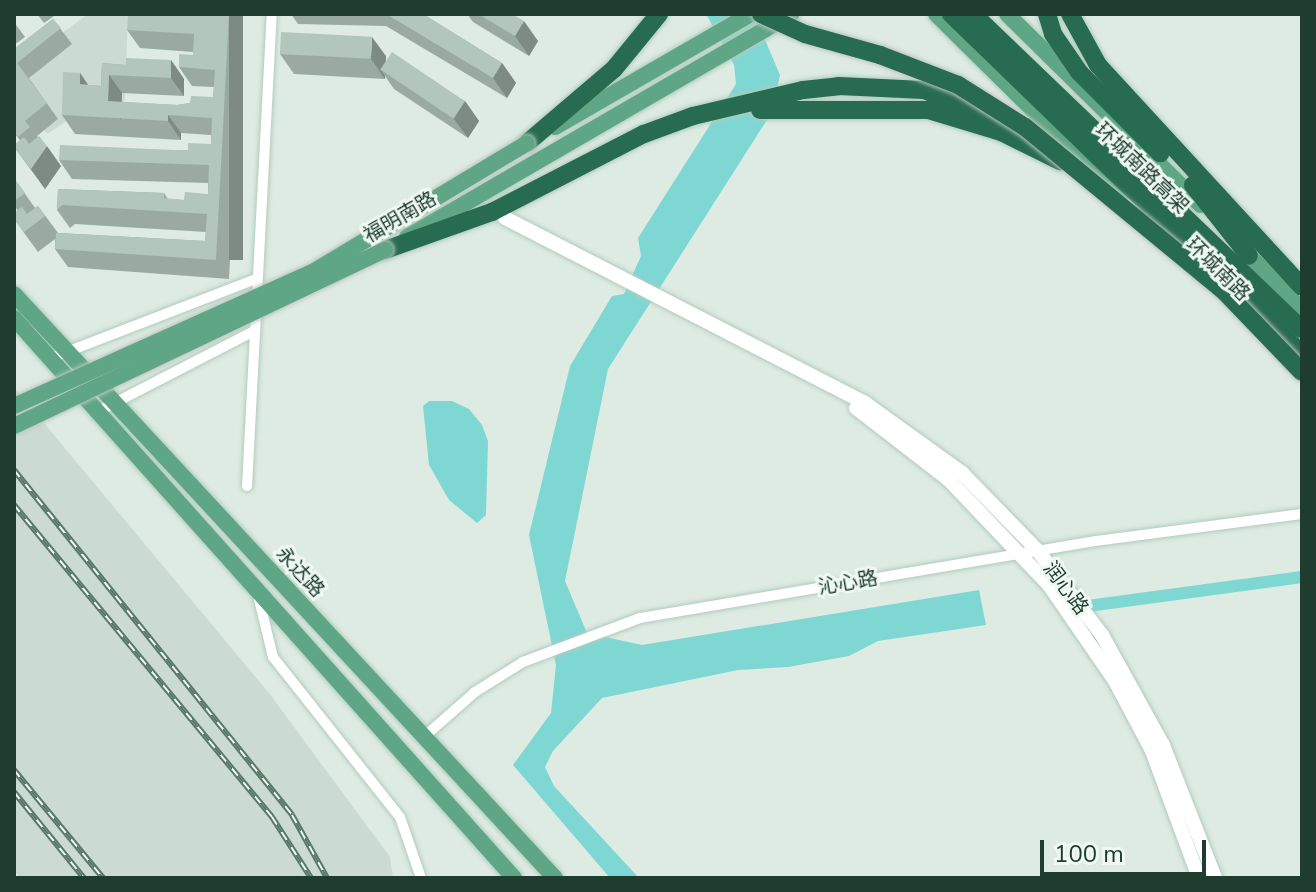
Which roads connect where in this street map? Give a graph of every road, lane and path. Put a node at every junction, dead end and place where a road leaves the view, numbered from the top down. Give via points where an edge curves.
1 (272, 14) edge
2 (659, 14) edge
3 (751, 14) edge
4 (761, 14) edge
5 (791, 14) edge
6 (936, 14) edge
7 (951, 14) edge
8 (973, 14) edge
9 (1007, 14) edge
10 (1047, 14) edge
11 (1070, 14) edge
12 (693, 116) junction
13 (1025, 127) junction
14 (527, 143) junction
15 (1109, 185) junction
16 (505, 218) dead end
17 (385, 250) junction
18 (1249, 256) junction
19 (256, 279) junction
20 (1302, 287) edge
21 (14, 294) edge
22 (1302, 310) edge
23 (14, 318) edge
24 (1302, 329) edge
25 (254, 331) junction
26 (68, 351) junction
27 (1302, 354) edge
28 (51, 358) junction
29 (1302, 372) edge
30 (817, 379) junction
31 (1302, 382) edge
32 (115, 403) junction
33 (14, 406) edge
34 (99, 411) junction
35 (14, 426) edge
36 (247, 486) dead end
37 (1302, 514) edge
38 (1038, 551) junction
39 (1022, 554) junction
40 (256, 586) junction
41 (425, 736) junction
42 (554, 877) edge
43 (421, 878) edge
44 (514, 878) edge
45 (1199, 878) edge
46 (1215, 878) edge

1 - 19 street
2 - 14 highway via 614,69
3 - 14 main road, 福明南路
4 - 13 highway, bridge via 958,85
5 - 17 main road, 福明南路, bridge
6 - 15 main road, 环城南路
7 - 27 highway, 环城南路高架
8 - 24 highway, 环城南路高架
9 - 18 main road, 环城南路
10 - 18 highway via 1053,34 1079,72 1197,189
11 - 20 highway via 1098,65
12 - 13 highway, bridge via 803,90 877,86 924,90
12 - 15 highway via 799,106 928,110 1001,132
12 - 17 highway via 644,134 492,212
13 - 29 highway, bridge via 1224,291
14 - 33 main road, 福明南路, bridge via 316,270
15 - 31 main road, 环城南路
16 - 30 street, 润心路
17 - 35 main road, 福明南路, bridge
18 - 22 main road, 环城南路
19 - 25 street
19 - 26 street
21 - 26 main road, 永达路
23 - 28 main road, 永达路
25 - 32 street
25 - 36 street
26 - 28 street
26 - 32 main road, 永达路
28 - 34 main road, 永达路
30 - 38 street, 润心路 via 913,433 962,473
30 - 39 street, 润心路 via 949,480
32 - 34 street
32 - 41 main road, 永达路
34 - 40 main road, 永达路
37 - 38 street, 沁心路
38 - 39 street, 沁心路
38 - 46 street, 润心路 via 1129,679 1180,783
39 - 41 street, 沁心路 via 640,618 523,662 475,692
39 - 45 street, 润心路 via 1115,681 1152,751
40 - 43 street via 273,657 400,817
40 - 44 main road, 永达路
41 - 42 main road, 永达路

